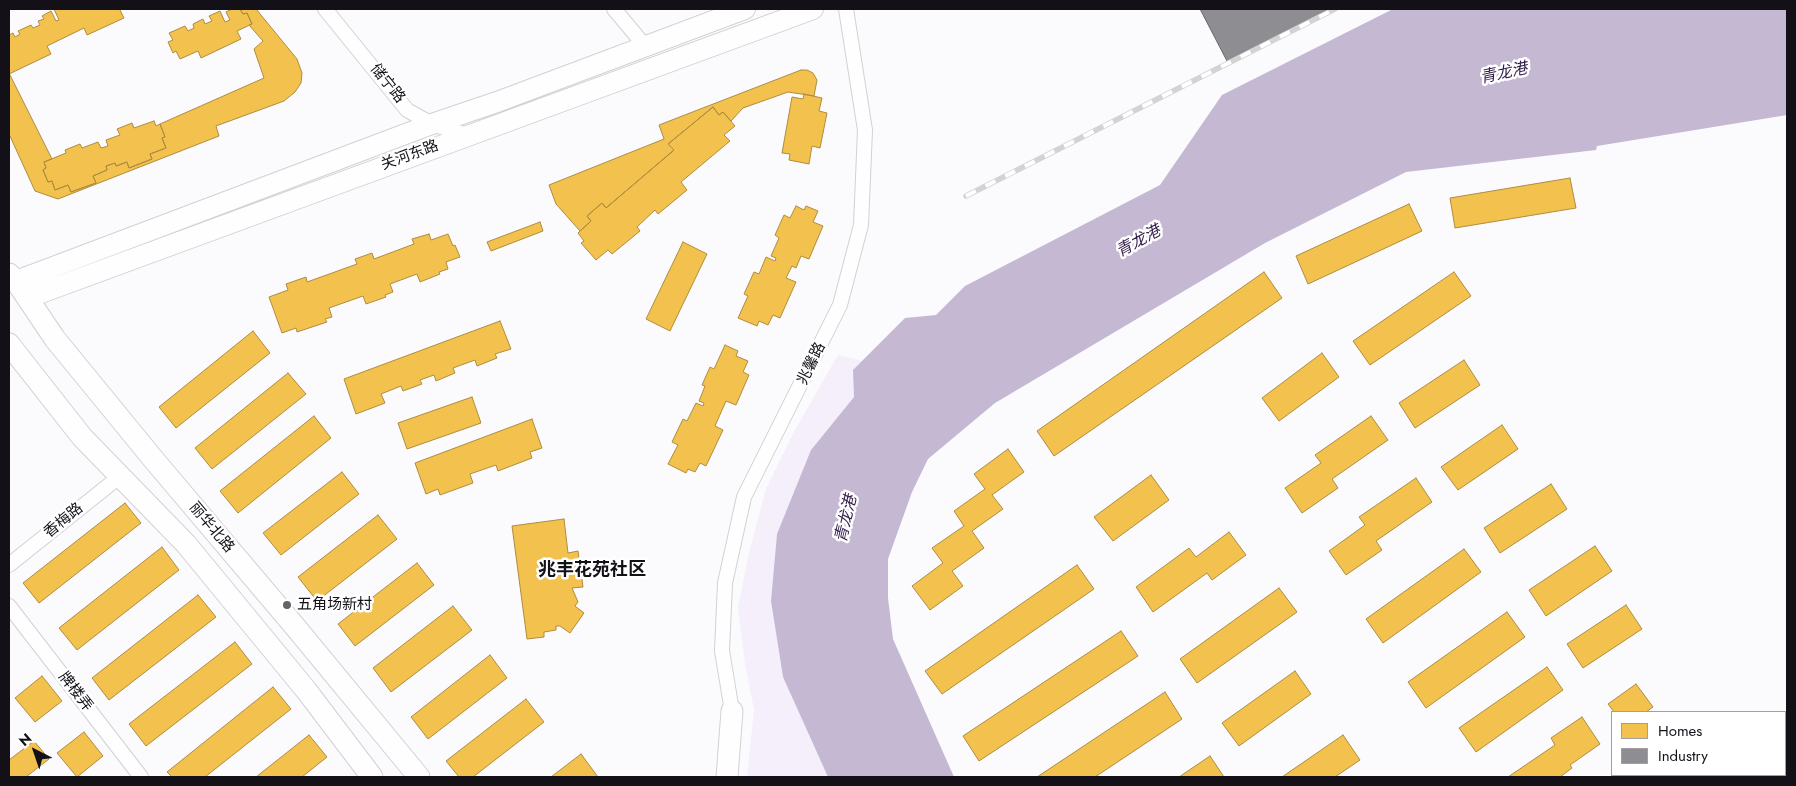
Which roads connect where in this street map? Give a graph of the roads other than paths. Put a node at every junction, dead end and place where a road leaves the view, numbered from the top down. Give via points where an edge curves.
1 (325, 9) edge
2 (614, 9) edge
3 (745, 9) edge
4 (813, 9) edge
5 (846, 9) edge
6 (645, 46) junction
7 (432, 124) junction
8 (467, 135) junction
9 (13, 284) edge
10 (9, 344) edge
11 (119, 477) junction
12 (9, 565) edge
13 (9, 606) edge
14 (732, 711) joint
15 (141, 777) edge
16 (372, 777) edge
17 (419, 777) edge
18 (727, 777) edge

1 - 7 street, 储宁路 via 407,110
2 - 6 street
3 - 6 main road, 关河东路
4 - 8 main road, 关河东路
5 - 14 street, 兆馨路 via 865,130 861,225 840,305 744,497 725,583 722,651
6 - 7 main road, 关河东路
7 - 8 street, 储宁路
7 - 9 main road, 关河东路
8 - 9 main road, 关河东路
9 - 17 main road, 丽华北路 via 148,453
10 - 11 main road, 丽华北路 via 82,437
11 - 12 street, 香梅路
11 - 16 main road, 丽华北路 via 186,544 306,690
13 - 15 street, 牌楼弄
14 - 18 main road

